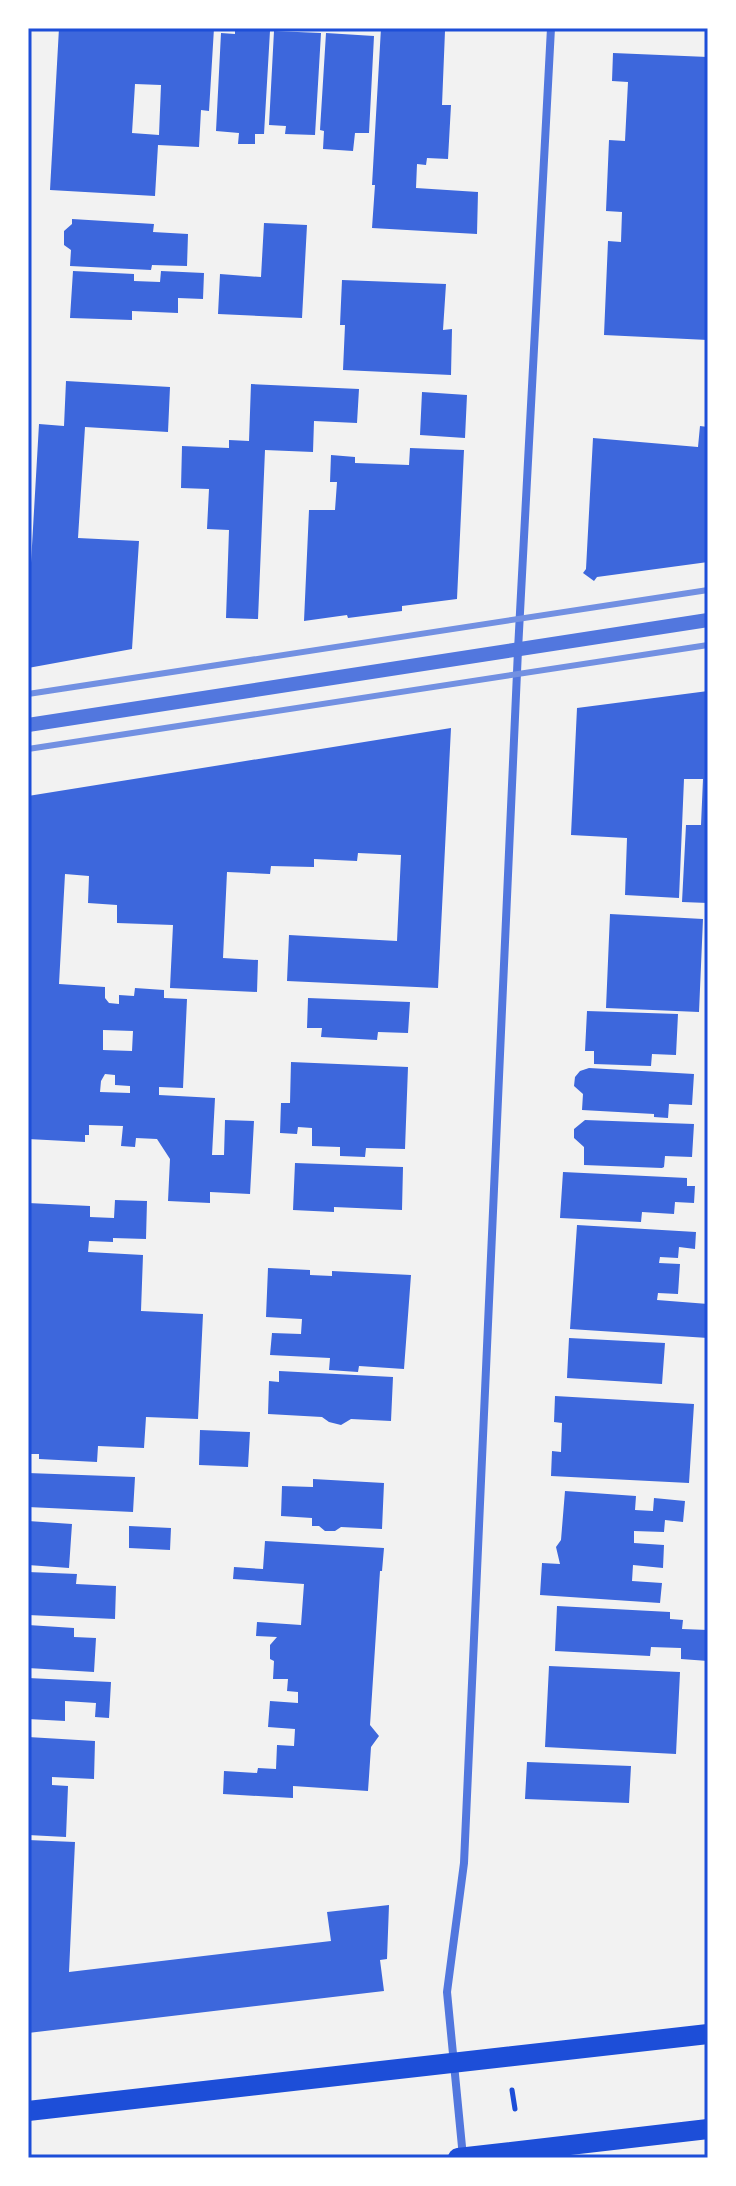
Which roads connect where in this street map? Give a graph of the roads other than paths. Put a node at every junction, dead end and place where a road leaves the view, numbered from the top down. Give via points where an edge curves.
1 (551, 28) edge
2 (708, 620) edge
3 (518, 650) junction
4 (28, 725) edge
5 (708, 2034) edge
6 (453, 2064) junction
7 (28, 2111) edge
8 (708, 2129) edge
9 (460, 2158) edge

1 - 3 street
2 - 3 street
3 - 4 street
3 - 6 street via 464,1863 447,1992
5 - 6 main road
6 - 7 main road
6 - 9 street
8 - 9 main road

